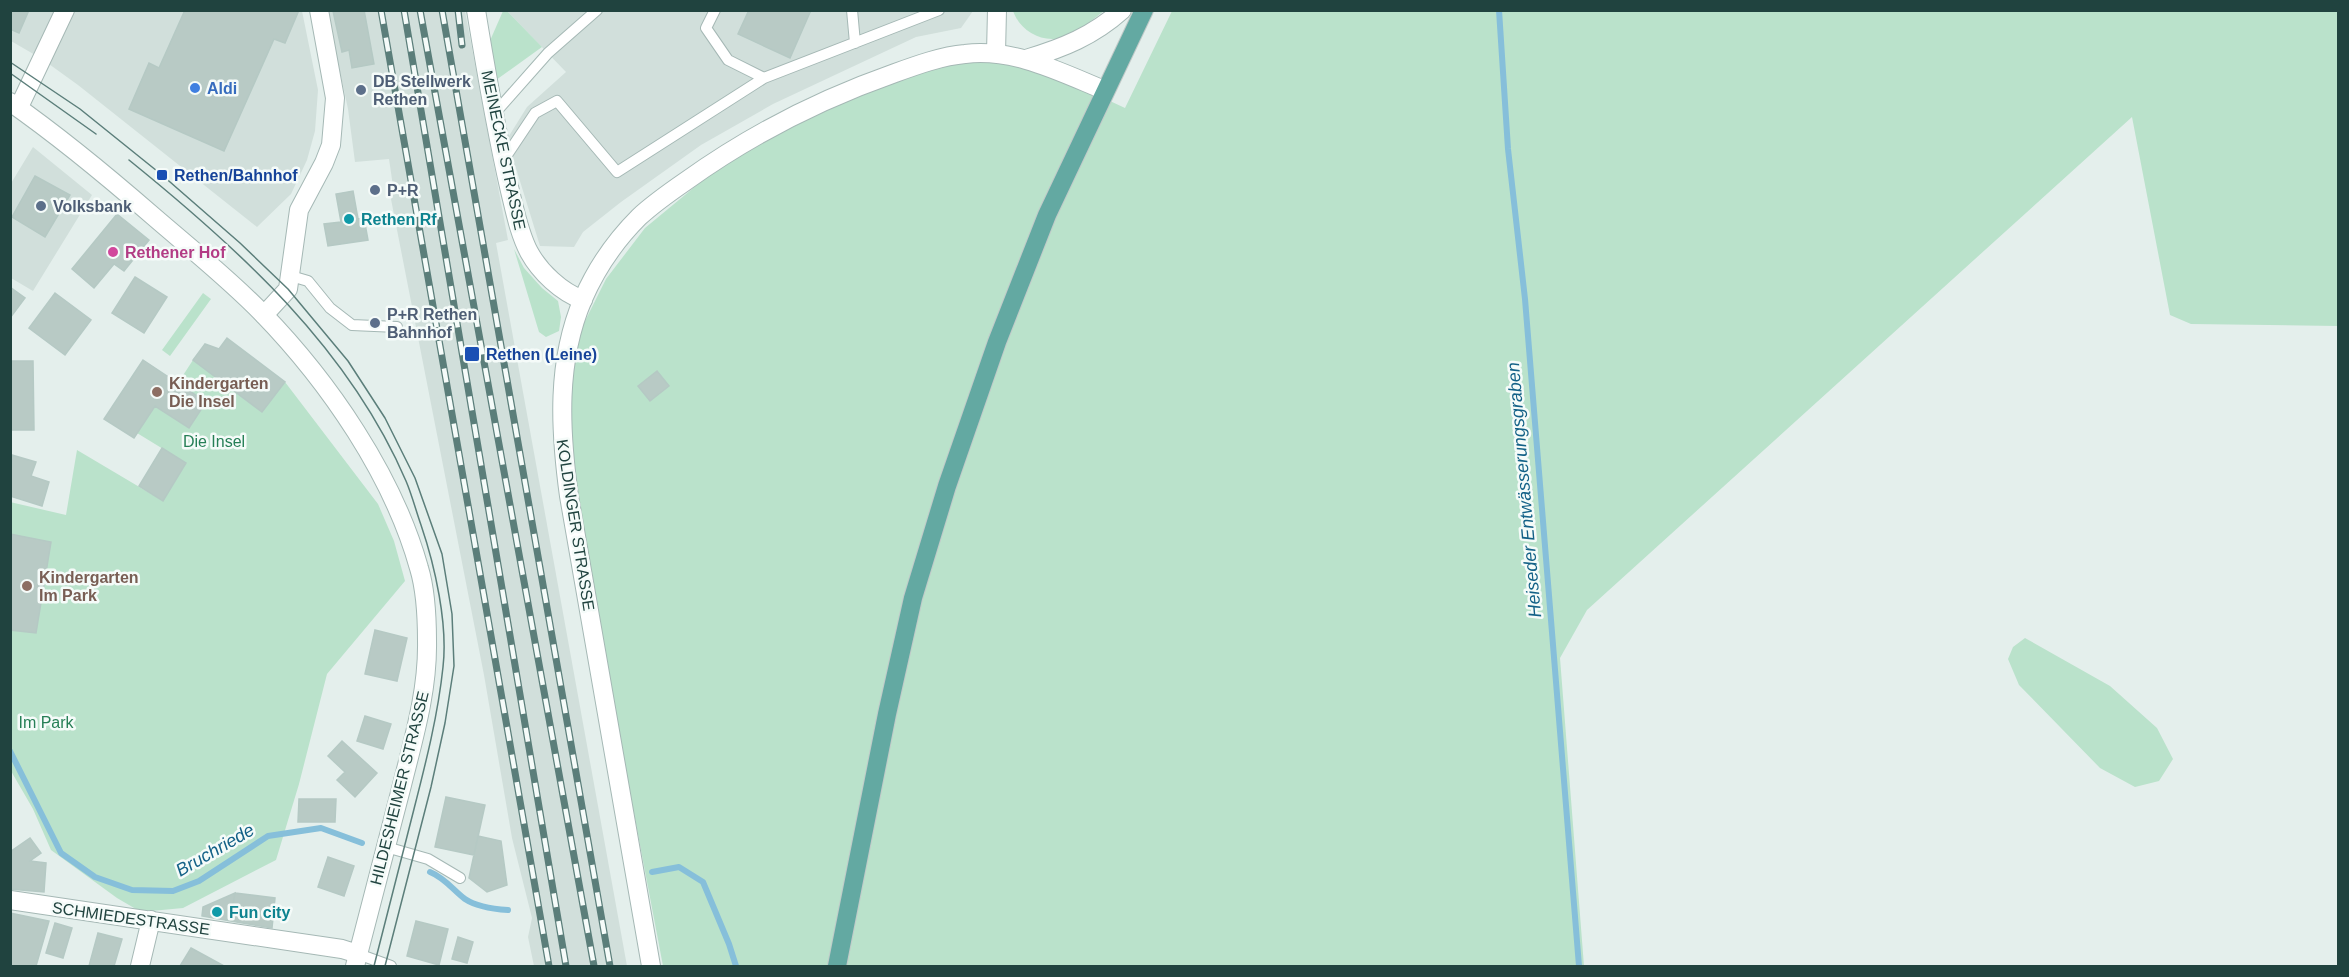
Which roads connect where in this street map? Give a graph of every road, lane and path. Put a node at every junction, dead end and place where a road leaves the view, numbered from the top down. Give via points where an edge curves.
1 (65, 10) edge
2 (319, 10) edge
3 (476, 10) edge
4 (597, 10) edge
5 (715, 10) edge
6 (852, 10) edge
7 (939, 10) edge
8 (997, 10) edge
9 (1122, 10) edge
10 (1144, 10) edge
11 (855, 43) junction
12 (996, 53) junction
13 (1026, 59) junction
14 (764, 78) junction
15 (1104, 90) junction
16 (15, 104) edge
17 (494, 114) junction
18 (503, 161) junction
19 (291, 276) junction
20 (583, 300) junction
21 (264, 315) junction
22 (397, 327) dead end
23 (386, 847) junction
24 (460, 878) dead end
25 (10, 900) edge
26 (152, 920) junction
27 (357, 960) edge
28 (140, 966) edge
29 (392, 966) edge
30 (651, 966) edge
31 (837, 966) edge

1 - 16 street
2 - 19 street via 335,98 334,124 324,163 299,210
3 - 17 street, MEINECKE STRASSE
4 - 17 lane via 548,53
5 - 14 lane via 705,28 728,60
6 - 11 lane
7 - 11 lane
8 - 12 street
9 - 13 street via 1065,47
10 - 15 main road
11 - 14 lane
12 - 13 street, KOLDINGER STRASSE
12 - 20 street, KOLDINGER STRASSE via 965,54 919,64 873,81 807,109 719,157 640,216 597,270
13 - 15 street, KOLDINGER STRASSE
14 - 18 lane via 617,172 557,101 536,112
15 - 31 main road via 1005,320 947,486 913,598
16 - 21 street, HILDESHEIMER STRASSE via 100,170
17 - 18 street, MEINECKE STRASSE
18 - 20 street, MEINECKE STRASSE via 530,254 570,296
19 - 21 street via 288,289
19 - 22 lane via 309,281 330,308 352,325
20 - 30 street, KOLDINGER STRASSE via 570,336 564,371 562,449
21 - 23 street, HILDESHEIMER STRASSE via 333,398 365,447 394,501 420,571 428,640 426,676
23 - 24 lane via 428,859
23 - 27 street, HILDESHEIMER STRASSE
25 - 26 street, SCHMIEDESTRASSE
26 - 27 street, SCHMIEDESTRASSE via 342,950
26 - 28 street
27 - 29 lane

